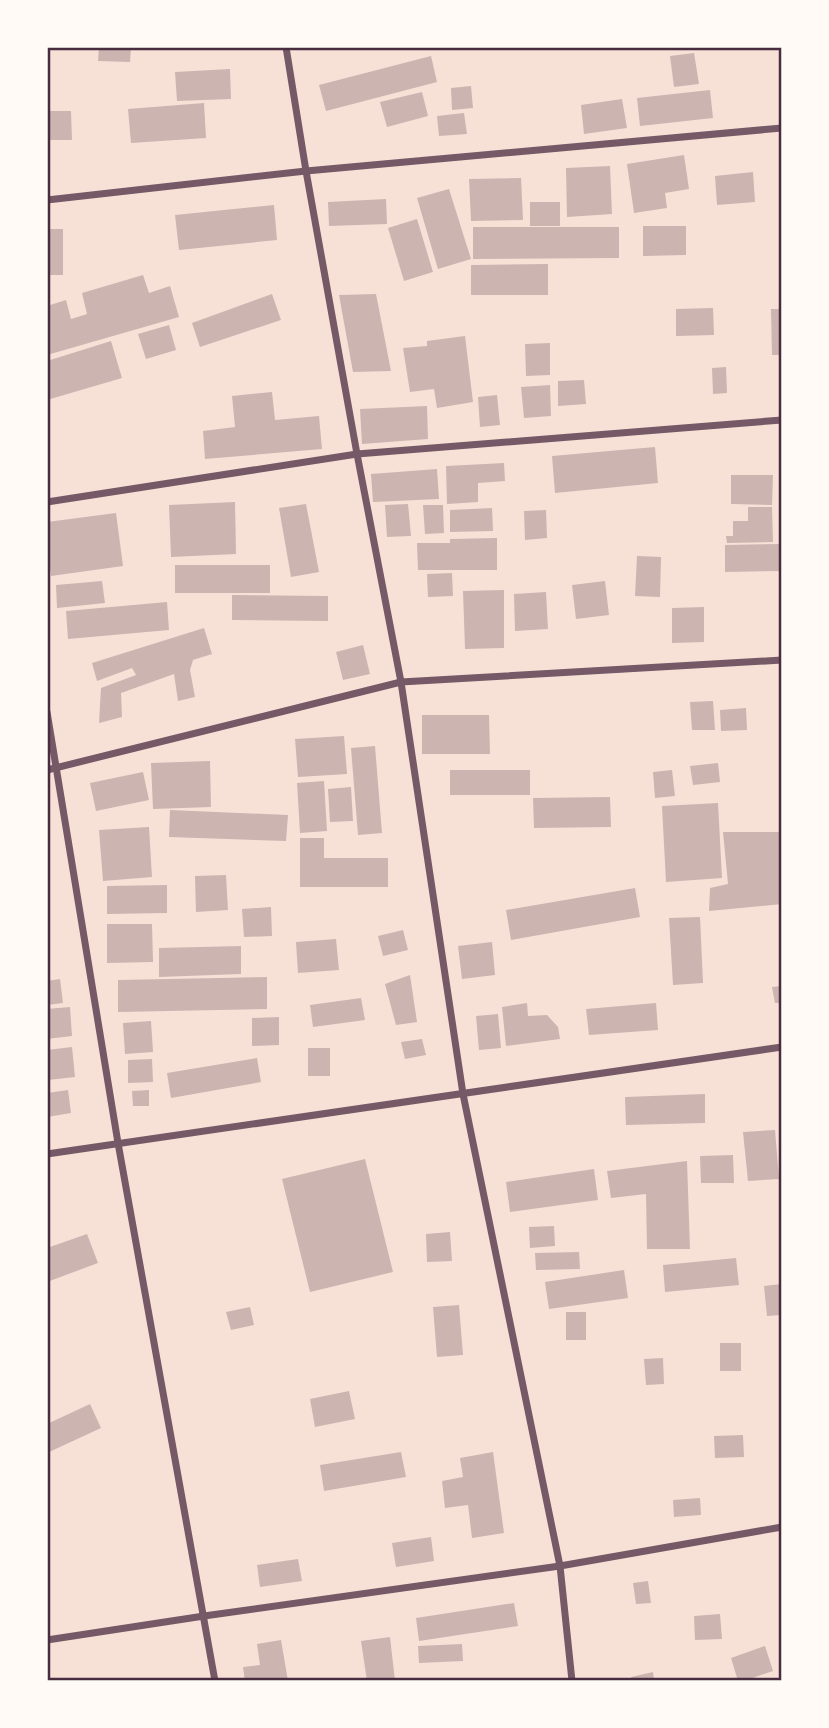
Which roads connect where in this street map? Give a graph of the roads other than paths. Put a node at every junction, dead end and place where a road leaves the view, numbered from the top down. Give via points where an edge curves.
1 (286, 47) edge
2 (782, 128) edge
3 (306, 172) junction
4 (47, 200) edge
5 (782, 420) edge
6 (357, 454) junction
7 (47, 502) edge
8 (782, 660) edge
9 (401, 682) junction
10 (47, 712) edge
11 (51, 769) edge
12 (782, 1047) edge
13 (463, 1094) junction
14 (118, 1143) junction
15 (47, 1154) edge
16 (782, 1527) edge
17 (560, 1566) junction
18 (204, 1616) junction
19 (47, 1640) edge
20 (215, 1681) edge
21 (572, 1681) edge

1 - 3 street
2 - 3 street
3 - 4 street
3 - 6 street
5 - 6 street
6 - 7 street
6 - 9 street
8 - 9 street
9 - 11 street
9 - 13 street
10 - 11 street
11 - 14 street
12 - 13 street
13 - 14 street
13 - 17 street
14 - 15 street
14 - 18 street
16 - 17 street
17 - 18 street
17 - 21 street
18 - 19 street
18 - 20 street

